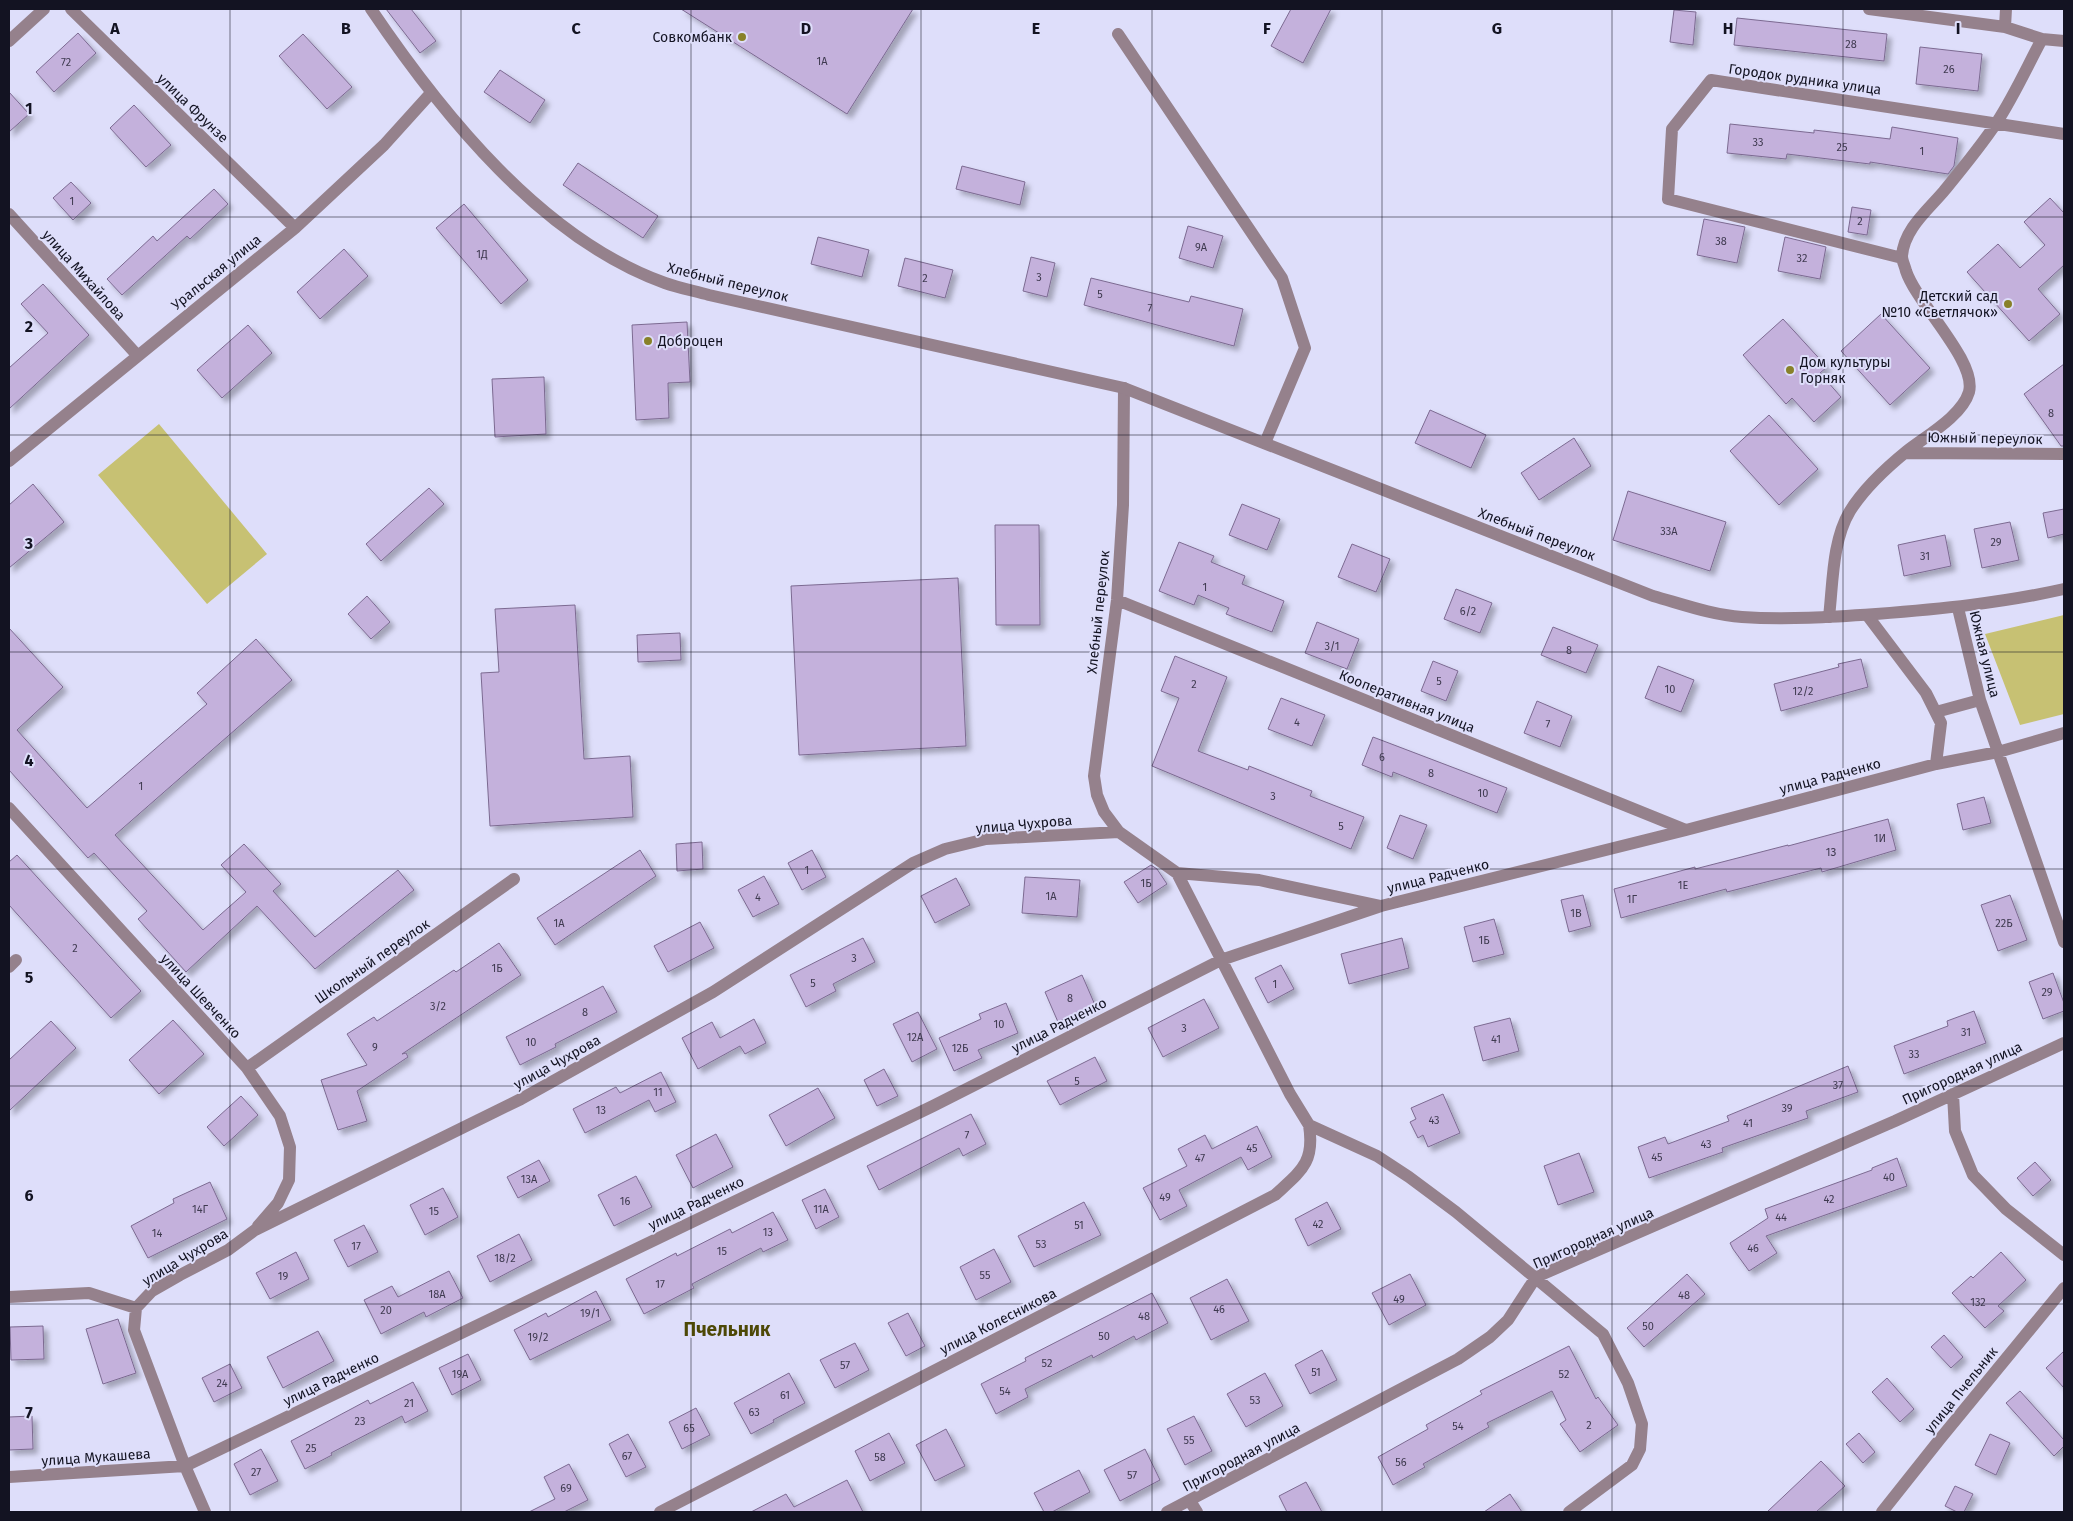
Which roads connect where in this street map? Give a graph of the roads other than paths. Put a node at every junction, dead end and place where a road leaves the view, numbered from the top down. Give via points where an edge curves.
1 (44, 9) edge
2 (71, 9) edge
3 (371, 9) edge
4 (1869, 9) edge
5 (2006, 9) edge
6 (2006, 27) junction
7 (1118, 34) dead end
8 (2042, 39) junction
9 (9, 41) edge
10 (2064, 41) edge
11 (430, 93) junction
12 (1997, 122) junction
13 (2064, 134) edge
14 (9, 214) edge
15 (295, 228) junction
16 (1902, 258) junction
17 (137, 355) junction
18 (1124, 388) junction
19 (1265, 443) junction
20 (1905, 452) junction
21 (2064, 454) edge
22 (9, 462) edge
23 (2064, 589) edge
24 (1117, 600) junction
25 (1958, 608) junction
26 (1867, 615) junction
27 (1828, 617) junction
28 (1980, 700) junction
29 (1936, 712) junction
30 (2064, 733) edge
31 (1998, 752) junction
32 (1936, 764) junction
33 (9, 808) edge
34 (1686, 830) junction
35 (1119, 832) junction
36 (1176, 873) junction
37 (514, 879) dead end
38 (1381, 906) junction
39 (2064, 942) edge
40 (1221, 960) junction
41 (2064, 1043) edge
42 (247, 1068) junction
43 (1953, 1094) junction
44 (1309, 1125) junction
45 (255, 1230) junction
46 (2064, 1255) edge
47 (1536, 1277) junction
48 (2064, 1288) edge
49 (9, 1297) edge
50 (136, 1308) junction
51 (185, 1466) junction
52 (9, 1478) edge
53 (1190, 1500) junction
54 (205, 1512) edge
55 (660, 1512) edge
56 (1167, 1512) edge
57 (1197, 1512) edge
58 (1569, 1512) edge
59 (1882, 1512) edge

1 - 9 street
2 - 15 street, улица Фрунзе
3 - 11 street, Хлебный переулок
4 - 6 street
5 - 6 street
6 - 8 street
7 - 19 street via 1282,278 1305,348
8 - 10 street
8 - 12 street
11 - 15 street, Уральская улица via 384,145
11 - 18 street, Хлебный переулок via 504,176 551,218 614,259 665,283 709,296
12 - 13 street
12 - 16 street via 1915,224
12 - 16 street, Городок рудника улица via 1711,80 1672,130 1668,198
14 - 17 street, улица Михайлова
15 - 17 street, Уральская улица
16 - 20 street via 1915,291 1962,358 1969,376 1969,390 1957,412
17 - 22 street, Уральская улица
18 - 19 street, Хлебный переулок
18 - 24 street, Хлебный переулок via 1123,505
19 - 27 street, Хлебный переулок via 1654,596 1693,608 1742,617
20 - 21 street, Южный переулок
20 - 27 street via 1868,486 1849,512 1838,540
23 - 25 street, Южная улица
24 - 34 street, Кооперативная улица
24 - 35 street, Хлебный переулок via 1094,776 1104,812
25 - 26 street, Хлебный переулок
25 - 28 street, Южная улица
26 - 27 street, Хлебный переулок
26 - 29 street via 1926,693
28 - 29 street
28 - 31 street, Южная улица
29 - 32 street via 1942,723
30 - 31 street
31 - 32 street, улица Радченко
31 - 39 street, Южная улица
32 - 34 street, улица Радченко
33 - 42 street, улица Шевченко
34 - 38 street, улица Радченко
35 - 36 street, Хлебный переулок
35 - 45 street, улица Чухрова via 986,839 945,849 913,862 713,992 539,1090
36 - 38 street via 1259,880
36 - 40 street
37 - 42 street, Школьный переулок
38 - 40 street, улица Радченко
40 - 44 street
40 - 51 street, улица Радченко via 933,1106
41 - 43 street, Пригородная улица
42 - 45 street, улица Шевченко via 280,1116 290,1147 289,1180 278,1203
43 - 46 street via 1955,1131 1973,1175 2006,1209
43 - 47 street, Пригородная улица
44 - 47 street via 1377,1156 1409,1177
44 - 55 street, улица Колесникова via 1312,1143 1309,1156 1298,1173 1275,1195
45 - 50 street, улица Чухрова via 228,1250 152,1291
47 - 53 street, Пригородная улица via 1508,1320 1458,1359
47 - 58 street via 1603,1334 1628,1383 1642,1424 1640,1449 1632,1464
48 - 59 street, улица Пчельник
49 - 50 street via 89,1293
50 - 51 street via 134,1330
51 - 52 street, улица Мукашева
51 - 54 street
53 - 56 street, Пригородная улица
53 - 57 street

